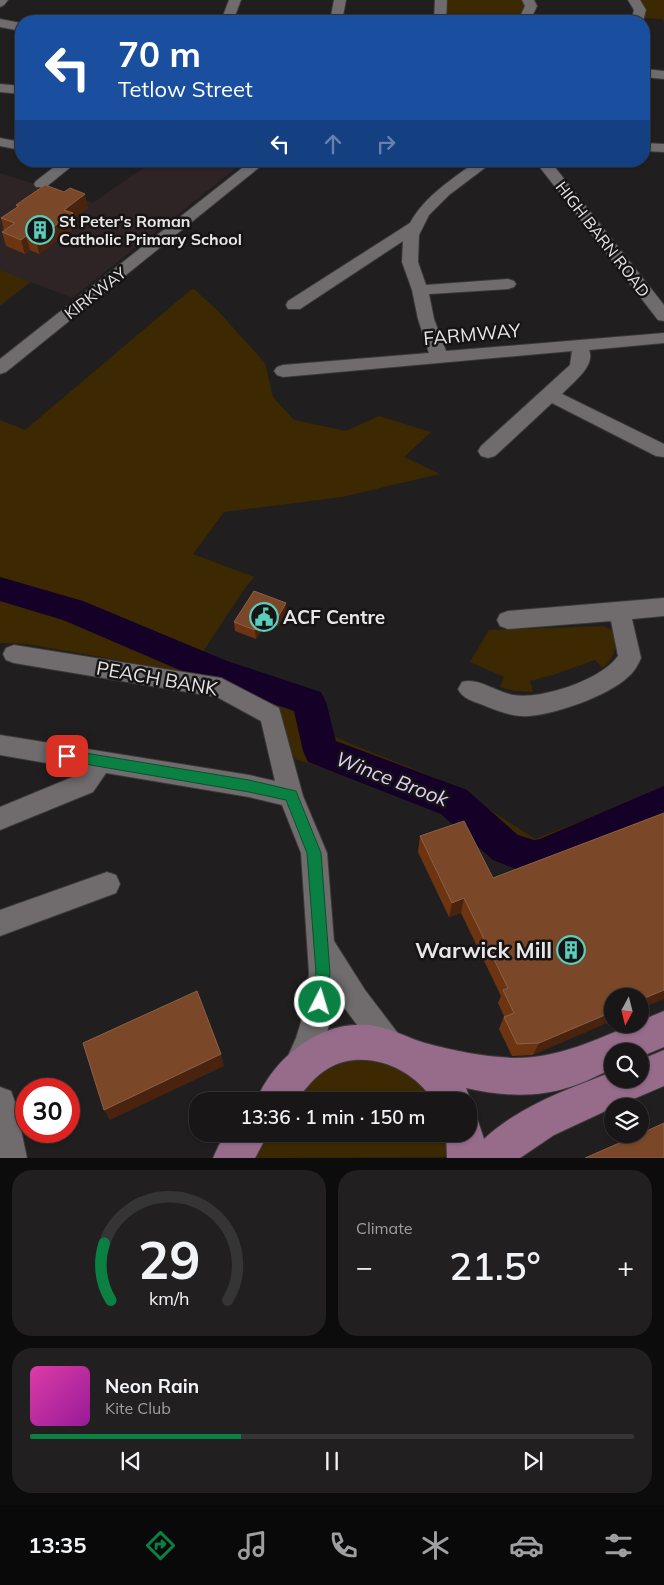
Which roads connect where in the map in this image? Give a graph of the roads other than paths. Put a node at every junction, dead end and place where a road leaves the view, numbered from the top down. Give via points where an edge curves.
1 (2, 0) edge
2 (234, 0) edge
3 (340, 0) edge
4 (441, 0) edge
5 (528, 0) edge
6 (634, 0) edge
7 (0, 4) edge
8 (229, 15) edge
9 (337, 15) edge
10 (440, 15) edge
11 (527, 15) edge
12 (639, 15) edge
13 (0, 23) edge
14 (15, 25) edge
15 (650, 74) edge
16 (664, 75) edge
17 (0, 88) edge
18 (15, 89) edge
19 (0, 142) edge
20 (15, 145) edge
21 (650, 147) edge
22 (664, 148) edge
23 (63, 167) edge
24 (252, 167) edge
25 (479, 167) edge
26 (547, 167) edge
27 (41, 184) dead end
28 (414, 228) junction
29 (373, 253) junction
30 (410, 262) junction
31 (508, 284) dead end
32 (420, 290) junction
33 (294, 305) dead end
34 (664, 316) edge
35 (664, 338) edge
36 (578, 346) junction
37 (440, 358) junction
38 (0, 368) edge
39 (283, 371) dead end
40 (550, 395) junction
41 (488, 451) dead end
42 (663, 451) edge
43 (664, 607) edge
44 (619, 612) junction
45 (508, 620) dead end
46 (14, 654) dead end
47 (470, 689) dead end
48 (0, 745) edge
49 (100, 761) junction
50 (291, 796) junction
51 (0, 819) edge
52 (106, 884) dead end
53 (0, 923) edge
54 (320, 942) junction
55 (664, 1029) edge
56 (404, 1053) junction
57 (664, 1068) edge
58 (296, 1072) junction
59 (649, 1074) edge
60 (617, 1088) edge
61 (281, 1092) edge
62 (448, 1092) edge
63 (0, 1102) edge
64 (243, 1142) edge
65 (465, 1142) edge
66 (12, 1158) edge
67 (232, 1158) edge
68 (466, 1158) edge
69 (492, 1158) edge

1 - 7 street
2 - 8 street
3 - 9 street
4 - 10 street
5 - 11 street via 531,6
6 - 12 street via 640,10
13 - 14 street
15 - 16 street
17 - 18 street
19 - 20 street
21 - 22 street
23 - 27 street
24 - 38 street, KIRKWAY
25 - 28 street via 444,192 423,213
26 - 34 street, HIGH BARN ROAD
28 - 29 street
28 - 30 street
29 - 30 street via 392,255
29 - 33 street
30 - 32 street
31 - 32 street
32 - 37 street
35 - 36 street, FARMWAY
36 - 37 street, FARMWAY
36 - 40 street via 582,354 578,367
37 - 39 street, FARMWAY
40 - 41 street
40 - 42 street
43 - 44 street
44 - 45 street
44 - 47 street via 630,658 620,671 599,684 557,700 523,706 499,702
46 - 50 street, PEACH BANK via 221,688 271,715
48 - 49 street
49 - 50 street
49 - 51 street via 84,784
50 - 54 street, PEACH BANK via 314,853
52 - 53 street
54 - 56 street via 362,1012
54 - 58 street, PEACH BANK via 323,973 320,1006
55 - 56 main road via 570,1069 544,1075 484,1074
56 - 58 main road via 371,1042 352,1043 315,1056
56 - 62 main road via 437,1076
57 - 59 main road
58 - 61 main road
60 - 69 main road via 525,1131
63 - 66 street
64 - 67 main road
65 - 68 main road

